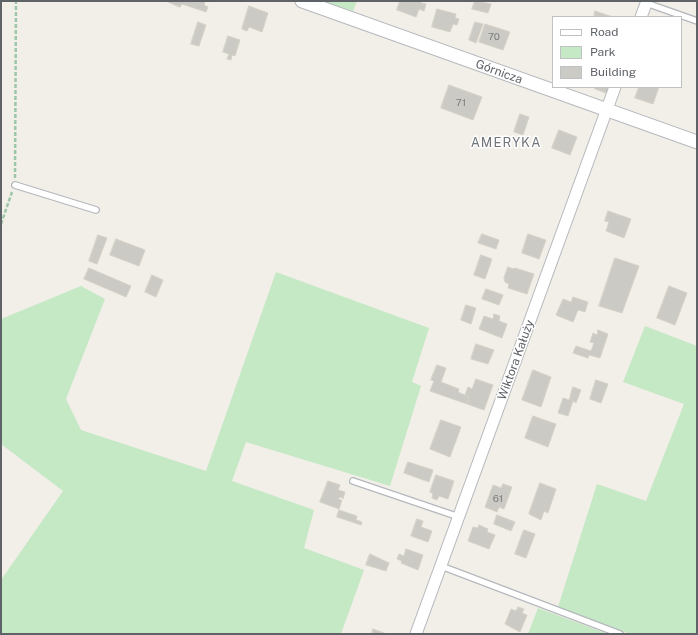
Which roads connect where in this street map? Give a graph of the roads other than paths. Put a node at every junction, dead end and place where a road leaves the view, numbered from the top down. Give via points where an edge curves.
1 (302, 1) edge
2 (647, 2) edge
3 (641, 16) edge
4 (697, 21) edge
5 (616, 88) edge
6 (606, 111) junction
7 (697, 142) edge
8 (15, 185) road end
9 (96, 210) dead end
10 (353, 481) dead end
11 (459, 517) junction
12 (441, 566) junction
13 (416, 634) edge
14 (620, 634) edge

1 - 6 street, Górnicza
2 - 3 street
2 - 4 lane
5 - 6 street, Wiktora Kałuży
6 - 7 street, Górnicza
6 - 11 street, Wiktora Kałuży
8 - 9 lane
10 - 11 lane
11 - 12 street, Wiktora Kałuży
12 - 13 street, Wiktora Kałuży
12 - 14 lane

